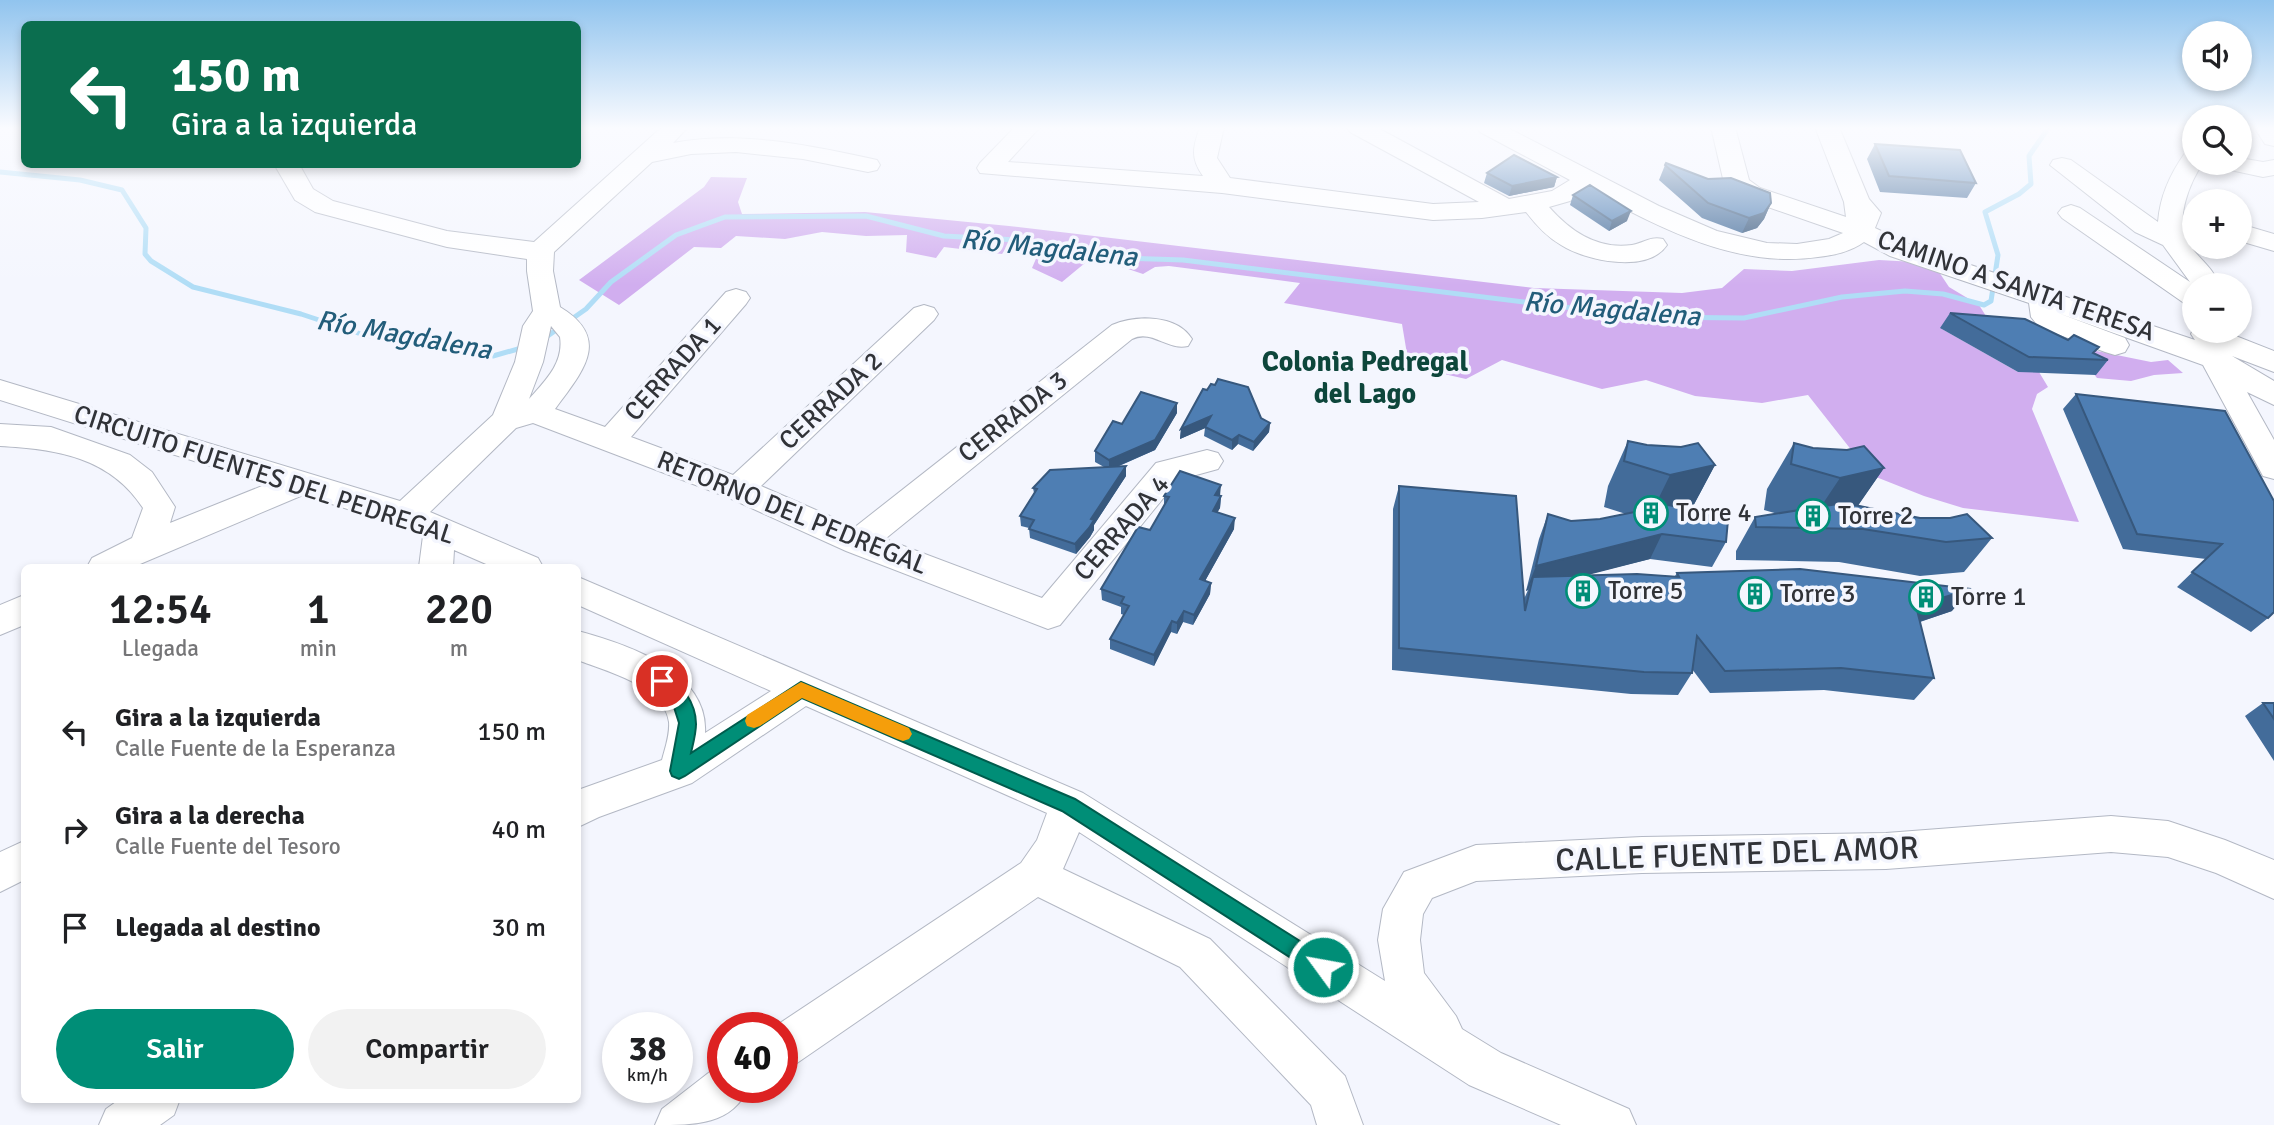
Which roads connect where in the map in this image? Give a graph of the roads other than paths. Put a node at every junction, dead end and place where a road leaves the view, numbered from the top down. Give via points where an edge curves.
1 (1588, 179) edge
2 (294, 180) edge
3 (617, 180) edge
4 (1147, 180) edge
5 (1218, 180) edge
6 (1454, 180) edge
7 (1589, 180) edge
8 (1736, 180) edge
9 (1848, 180) edge
10 (2081, 180) edge
11 (1222, 185) junction
12 (1532, 203) junction
13 (1506, 208) junction
14 (1861, 213) junction
15 (2071, 213) dead end
16 (2182, 218) edge
17 (2252, 236) edge
18 (2174, 240) junction
19 (2274, 243) edge
20 (1654, 245) dead end
21 (541, 251) junction
22 (2200, 273) edge
23 (2033, 287) junction
24 (2182, 289) edge
25 (736, 298) dead end
26 (924, 314) dead end
27 (550, 319) junction
28 (2182, 326) edge
29 (1178, 339) dead end
30 (2209, 343) edge
31 (2255, 389) edge
32 (0, 390) edge
33 (521, 417) junction
34 (0, 435) edge
35 (610, 441) junction
36 (1207, 461) dead end
37 (2274, 468) edge
38 (303, 482) junction
39 (738, 489) junction
40 (406, 515) junction
41 (440, 528) junction
42 (858, 542) junction
43 (145, 545) junction
44 (110, 564) edge
45 (436, 564) edge
46 (519, 564) edge
47 (581, 591) edge
48 (21, 610) edge
49 (1048, 614) joint
50 (0, 621) edge
51 (581, 646) edge
52 (801, 690) junction
53 (679, 771) junction
54 (1069, 805) junction
55 (581, 808) edge
56 (21, 861) edge
57 (0, 873) edge
58 (1035, 876) junction
59 (2274, 880) edge
60 (798, 1037) edge
61 (1485, 1069) junction
62 (152, 1103) edge
63 (707, 1103) edge
64 (122, 1125) edge
65 (678, 1125) edge
66 (1340, 1125) edge
67 (1612, 1125) edge

1 - 12 street via 1561,196
2 - 21 street via 314,202 383,223 510,251
3 - 21 street
4 - 11 street
5 - 11 street
6 - 13 street
7 - 14 street via 1675,223 1751,248 1811,252 1853,241
8 - 14 street, CAMINO A SANTA TERESA via 1742,188 1771,201
9 - 14 street
10 - 18 street via 2144,226
11 - 13 street via 1433,212
12 - 13 street
12 - 20 street via 1557,230 1585,248 1631,254
14 - 23 street, CAMINO A SANTA TERESA via 1899,250 1927,249
15 - 24 street
16 - 18 street
17 - 19 street
18 - 22 street
21 - 27 street via 540,271
23 - 28 street, CAMINO A SANTA TERESA
23 - 31 street via 2045,317 2061,328 2127,349 2189,359
25 - 35 street, CERRADA 1
26 - 39 street, CERRADA 2
27 - 33 street via 521,384
27 - 33 street via 574,333 577,349 569,373
29 - 42 street, CERRADA 3 via 1148,325 1133,325
30 - 31 street
31 - 37 street
32 - 38 street, CIRCUITO FUENTES DEL PEDREGAL
33 - 35 street, RETORNO DEL PEDREGAL
33 - 40 street
34 - 43 street via 51,438 119,463 141,480 159,506
35 - 39 street, RETORNO DEL PEDREGAL
36 - 49 street, CERRADA 4 via 1167,471
38 - 40 street, CIRCUITO FUENTES DEL PEDREGAL
38 - 43 street
39 - 42 street, RETORNO DEL PEDREGAL
40 - 41 street, CIRCUITO FUENTES DEL PEDREGAL
41 - 45 street
41 - 46 street, CIRCUITO FUENTES DEL PEDREGAL
42 - 49 street, RETORNO DEL PEDREGAL
43 - 44 street
47 - 52 street
48 - 50 street
51 - 53 street via 662,681 679,697 688,723
52 - 53 street
52 - 54 street
53 - 55 street
54 - 58 street via 1053,850
54 - 61 street
56 - 57 street
58 - 60 street
58 - 66 street via 1195,953 1329,1092
59 - 61 street, CALLE FUENTE DEL AMOR via 2168,839 2111,834 1886,851 1476,863 1418,885 1403,909 1399,940 1404,977 1416,1000 1437,1027
61 - 67 street
62 - 64 street
63 - 65 street

